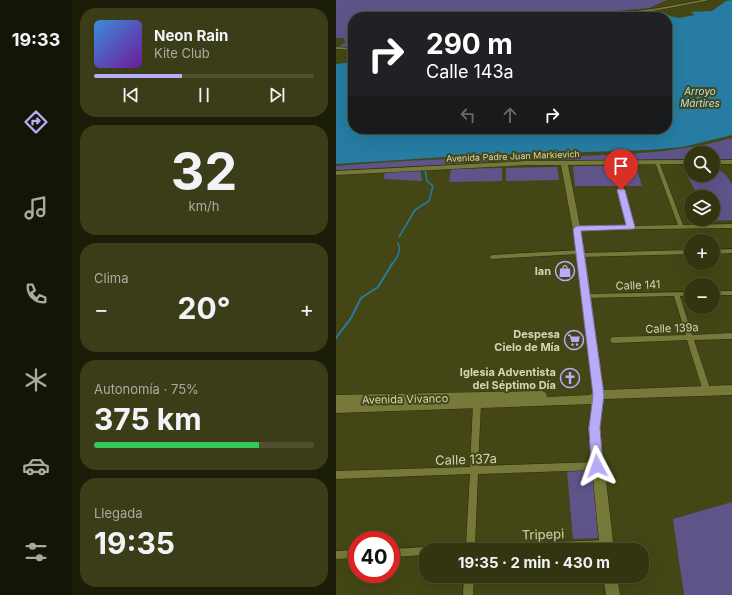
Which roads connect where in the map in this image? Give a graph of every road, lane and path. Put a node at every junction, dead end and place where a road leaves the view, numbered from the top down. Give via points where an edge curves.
1 (708, 0) edge
2 (634, 12) edge
3 (336, 48) edge
4 (348, 49) edge
5 (657, 162) junction
6 (684, 162) edge
7 (720, 162) edge
8 (732, 162) edge
9 (564, 163) junction
10 (336, 173) edge
11 (621, 190) dead end
12 (681, 226) junction
13 (732, 226) edge
14 (631, 227) junction
15 (577, 229) junction
16 (732, 251) edge
17 (684, 252) edge
18 (720, 252) edge
19 (581, 253) junction
20 (492, 257) dead end
21 (720, 293) edge
22 (732, 293) edge
23 (676, 294) junction
24 (684, 294) edge
25 (586, 296) junction
26 (732, 336) edge
27 (690, 338) junction
28 (613, 340) dead end
29 (732, 390) edge
30 (707, 391) junction
31 (595, 396) junction
32 (336, 400) edge
33 (477, 404) junction
34 (336, 408) edge
35 (597, 466) junction
36 (474, 470) junction
37 (336, 474) edge
38 (470, 543) edge
39 (606, 543) edge
40 (419, 551) edge
41 (400, 552) edge
42 (348, 554) edge
43 (336, 555) edge
44 (469, 583) edge
45 (611, 583) edge
46 (468, 595) edge
47 (613, 595) edge

1 - 2 main road
3 - 4 main road
5 - 6 main road, Avenida Padre Juan Markievich
5 - 9 main road, Avenida Padre Juan Markievich
5 - 12 street
7 - 8 main road
9 - 10 main road, Avenida Padre Juan Markievich via 447,166
9 - 15 main road
11 - 14 street
12 - 13 street
12 - 14 street
14 - 15 street
15 - 19 main road
16 - 18 street
17 - 19 street
19 - 20 street
19 - 25 main road
21 - 22 street
23 - 24 street, Calle 141
23 - 25 street, Calle 141
23 - 27 street
25 - 31 main road
26 - 27 street, Calle 139a
27 - 28 street, Calle 139a
27 - 30 street
29 - 30 main road, Avenida Vivanco
30 - 31 main road, Avenida Vivanco
31 - 32 main road, Avenida Vivanco
31 - 33 main road, Avenida Vivanco via 590,400
31 - 35 main road
33 - 34 main road, Avenida Vivanco
33 - 36 street
35 - 36 street, Calle 137a
35 - 39 main road
36 - 37 street, Calle 137a
36 - 38 street
40 - 41 street
42 - 43 street
44 - 46 street
45 - 47 main road

